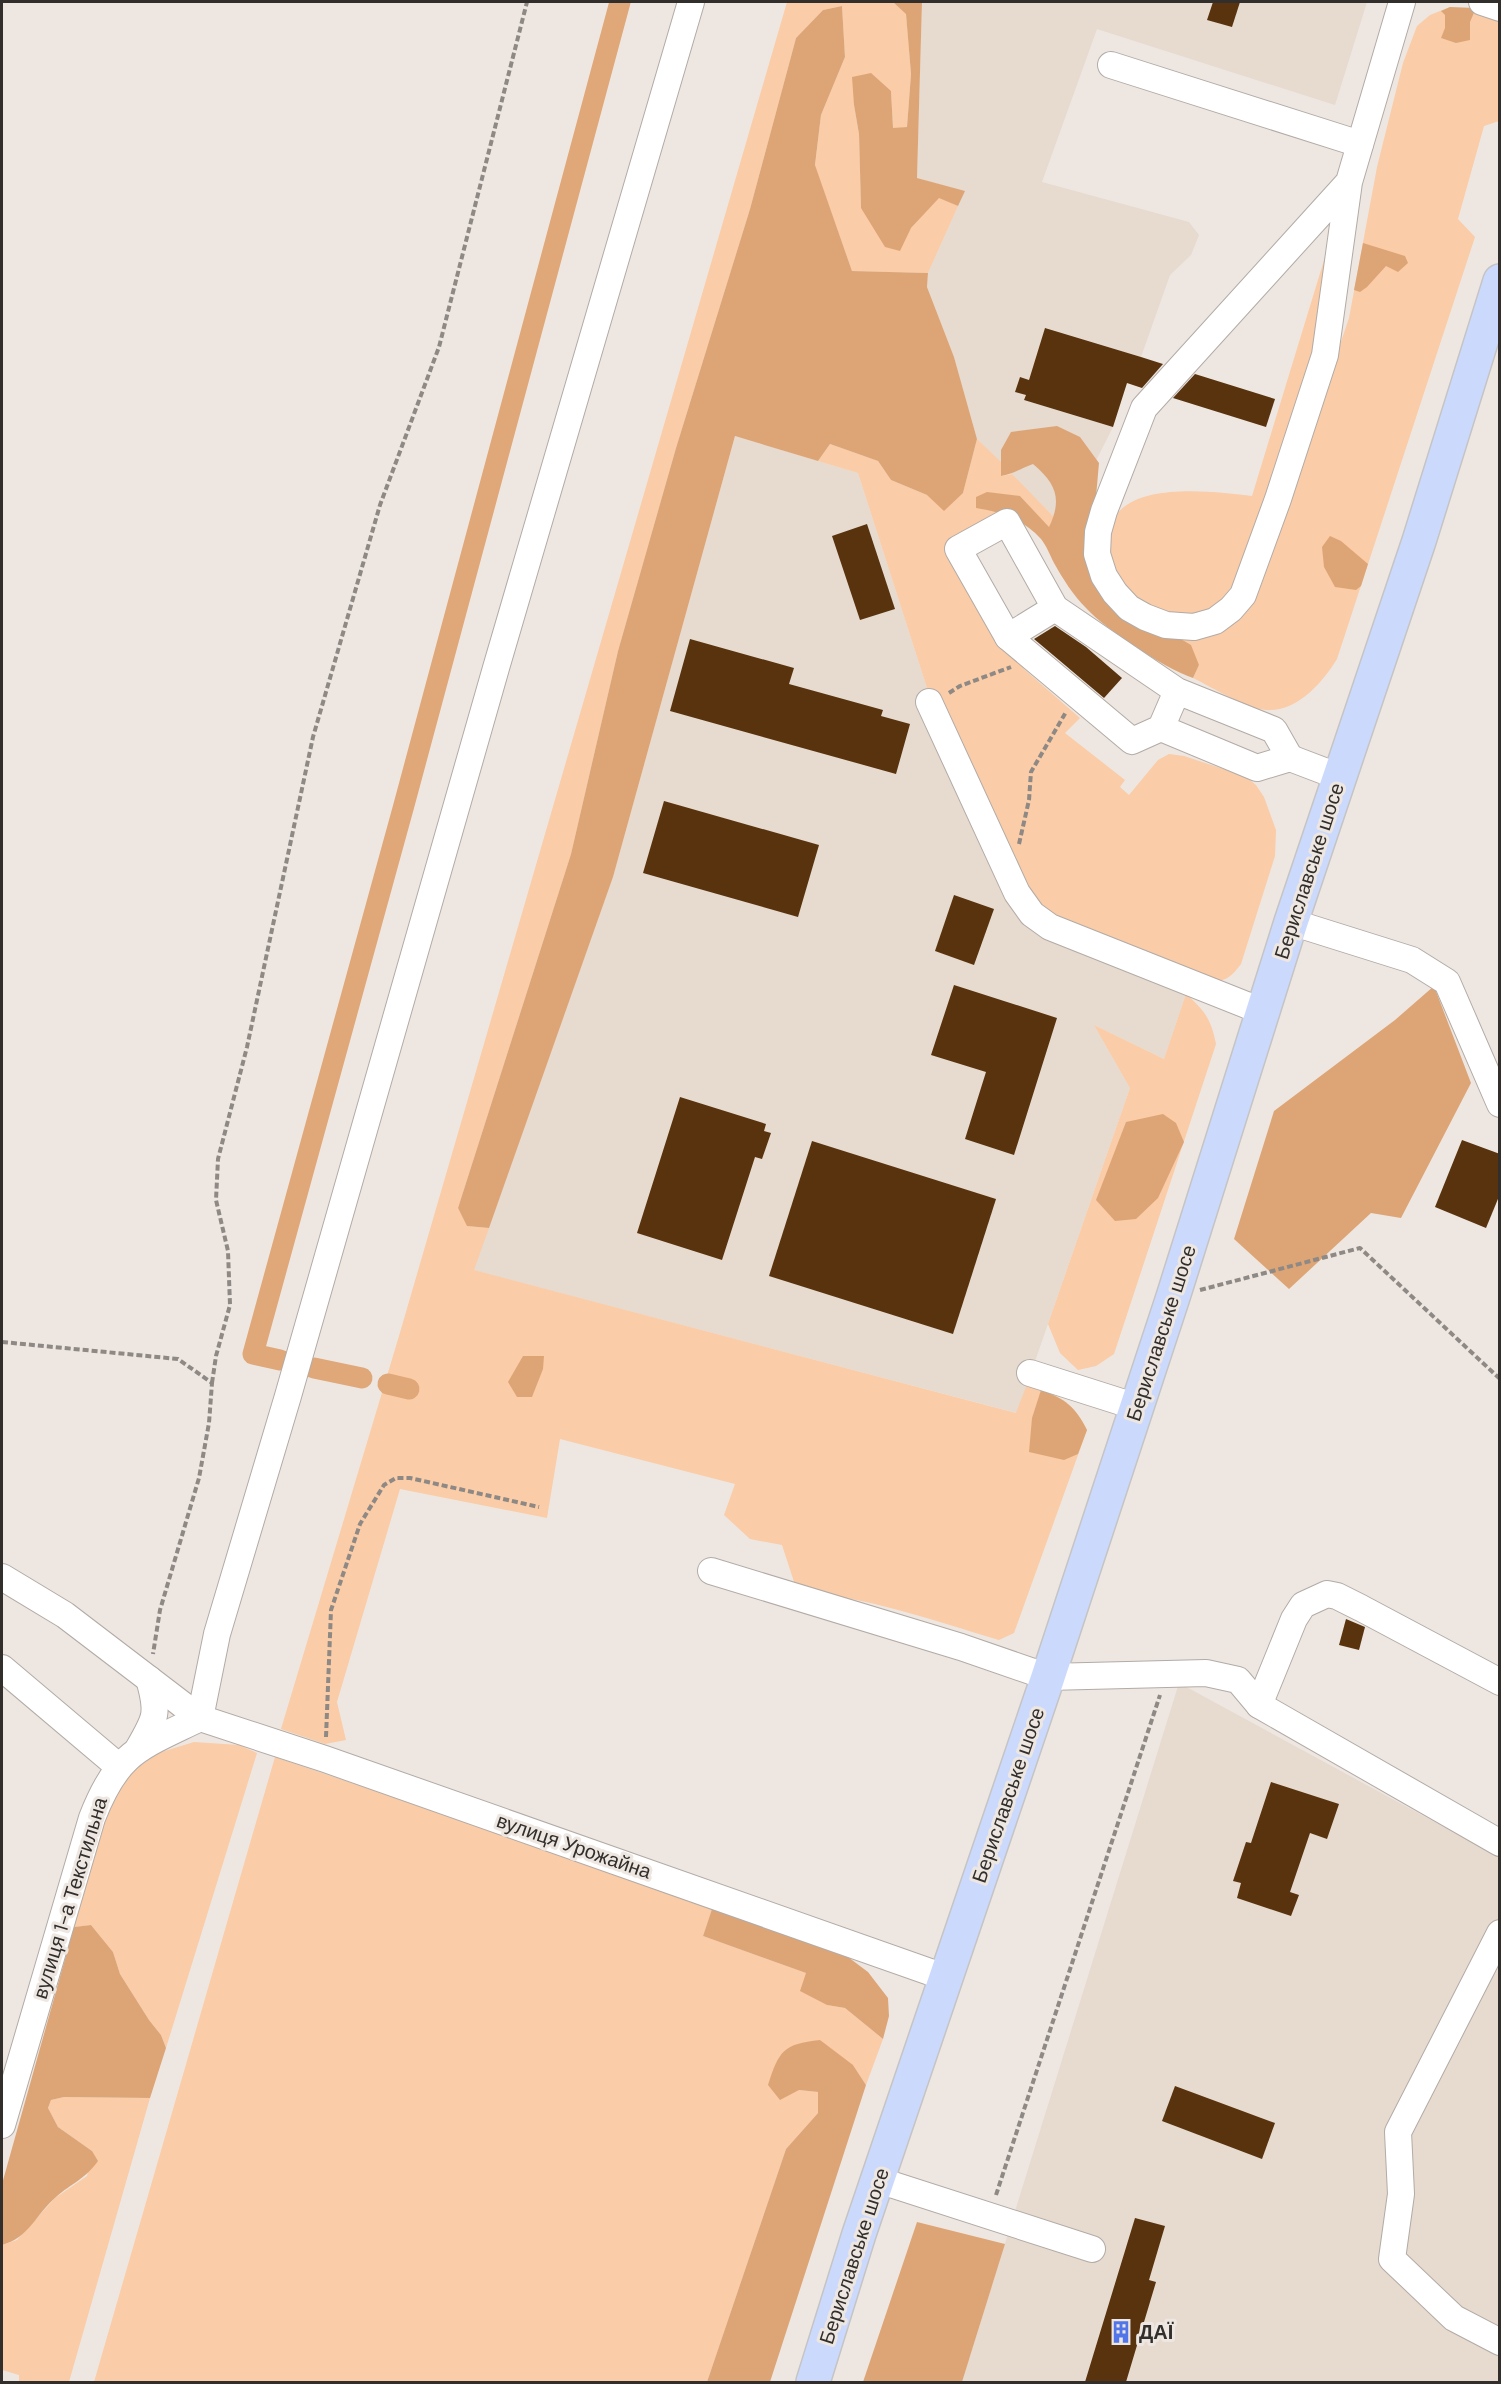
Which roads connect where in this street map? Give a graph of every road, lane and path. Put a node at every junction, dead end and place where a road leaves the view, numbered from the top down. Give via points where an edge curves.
1 (527, 2) edge
2 (691, 2) edge
3 (1402, 2) edge
4 (1482, 2) edge
5 (1500, 8) edge
6 (1111, 65) dead end
7 (1360, 144) junction
8 (1349, 182) junction
9 (1500, 281) edge
10 (1055, 608) junction
11 (1008, 638) junction
12 (1034, 659) junction
13 (1177, 691) junction
14 (1077, 694) junction
15 (929, 702) joint
16 (1161, 728) junction
17 (1290, 758) junction
18 (1340, 777) junction
19 (1011, 879) junction
20 (1291, 922) junction
21 (1264, 1012) junction
22 (1500, 1104) edge
23 (1173, 1297) junction
24 (2, 1342) edge
25 (1030, 1373) dead end
26 (1500, 1378) edge
27 (212, 1383) junction
28 (1137, 1407) junction
29 (539, 1507) dead end
30 (711, 1571) dead end
31 (2, 1577) edge
32 (2, 1668) edge
33 (1167, 1674) junction
34 (1048, 1677) junction
35 (150, 1679) junction
36 (1500, 1682) edge
37 (1259, 1705) junction
38 (200, 1718) junction
39 (138, 1749) junction
40 (325, 1759) junction
41 (118, 1766) junction
42 (1500, 1843) edge
43 (1500, 1933) edge
44 (947, 1978) junction
45 (2, 2125) edge
46 (878, 2180) junction
47 (990, 2216) junction
48 (1092, 2249) dead end
49 (1500, 2342) edge
50 (813, 2382) edge

1 - 27 path via 440,346 380,505 313,737 247,1047 218,1159 216,1200 228,1251 230,1305
2 - 38 street via 217,1634
3 - 7 street
4 - 5 street
6 - 7 street
7 - 8 street
8 - 8 street via 1325,355 1243,595 1215,621 1194,627 1166,625 1145,617 1115,593 1097,554 1104,512 1144,408
9 - 18 main road, Бериславське шосе
10 - 11 street
10 - 11 street via 1007,522 958,549
10 - 13 street
11 - 12 street
12 - 14 street
12 - 15 path via 960,686
13 - 16 street
13 - 17 street via 1274,730
14 - 16 street via 1132,741
14 - 19 path via 1031,772 1029,800
15 - 19 street
16 - 17 street via 1257,768
17 - 18 street
18 - 20 main road, Бериславське шосе
19 - 21 street via 1032,914 1050,927
20 - 21 main road, Бериславське шосе
20 - 22 street via 1412,960 1447,982
21 - 23 main road, Бериславське шосе
23 - 26 path via 1360,1248
23 - 28 main road, Бериславське шосе
24 - 27 path via 178,1359
25 - 28 street
27 - 35 path via 199,1478 160,1610
28 - 34 main road, Бериславське шосе
29 - 40 path via 410,1478 396,1478 384,1485 360,1524 331,1610
30 - 34 street
31 - 35 street, вулиця Урожайна via 65,1615
32 - 41 street
33 - 34 street
33 - 37 street via 1206,1673 1238,1680
33 - 47 path
34 - 44 main road, Бериславське шосе
35 - 38 street, вулиця Урожайна
35 - 39 street via 156,1713
36 - 37 street via 1327,1594 1313,1598 1298,1612
37 - 42 street
38 - 39 street, вулиця 1-а Текстильна
38 - 40 street, вулиця Урожайна
39 - 41 street, вулиця 1-а Текстильна
40 - 44 street, вулиця Урожайна
41 - 45 street, вулиця 1-а Текстильна via 103,1789 92,1818
43 - 49 street via 1398,2132 1401,2194 1392,2259 1454,2318
44 - 46 main road, Бериславське шосе
46 - 47 street
46 - 50 main road, Бериславське шосе
47 - 48 street

